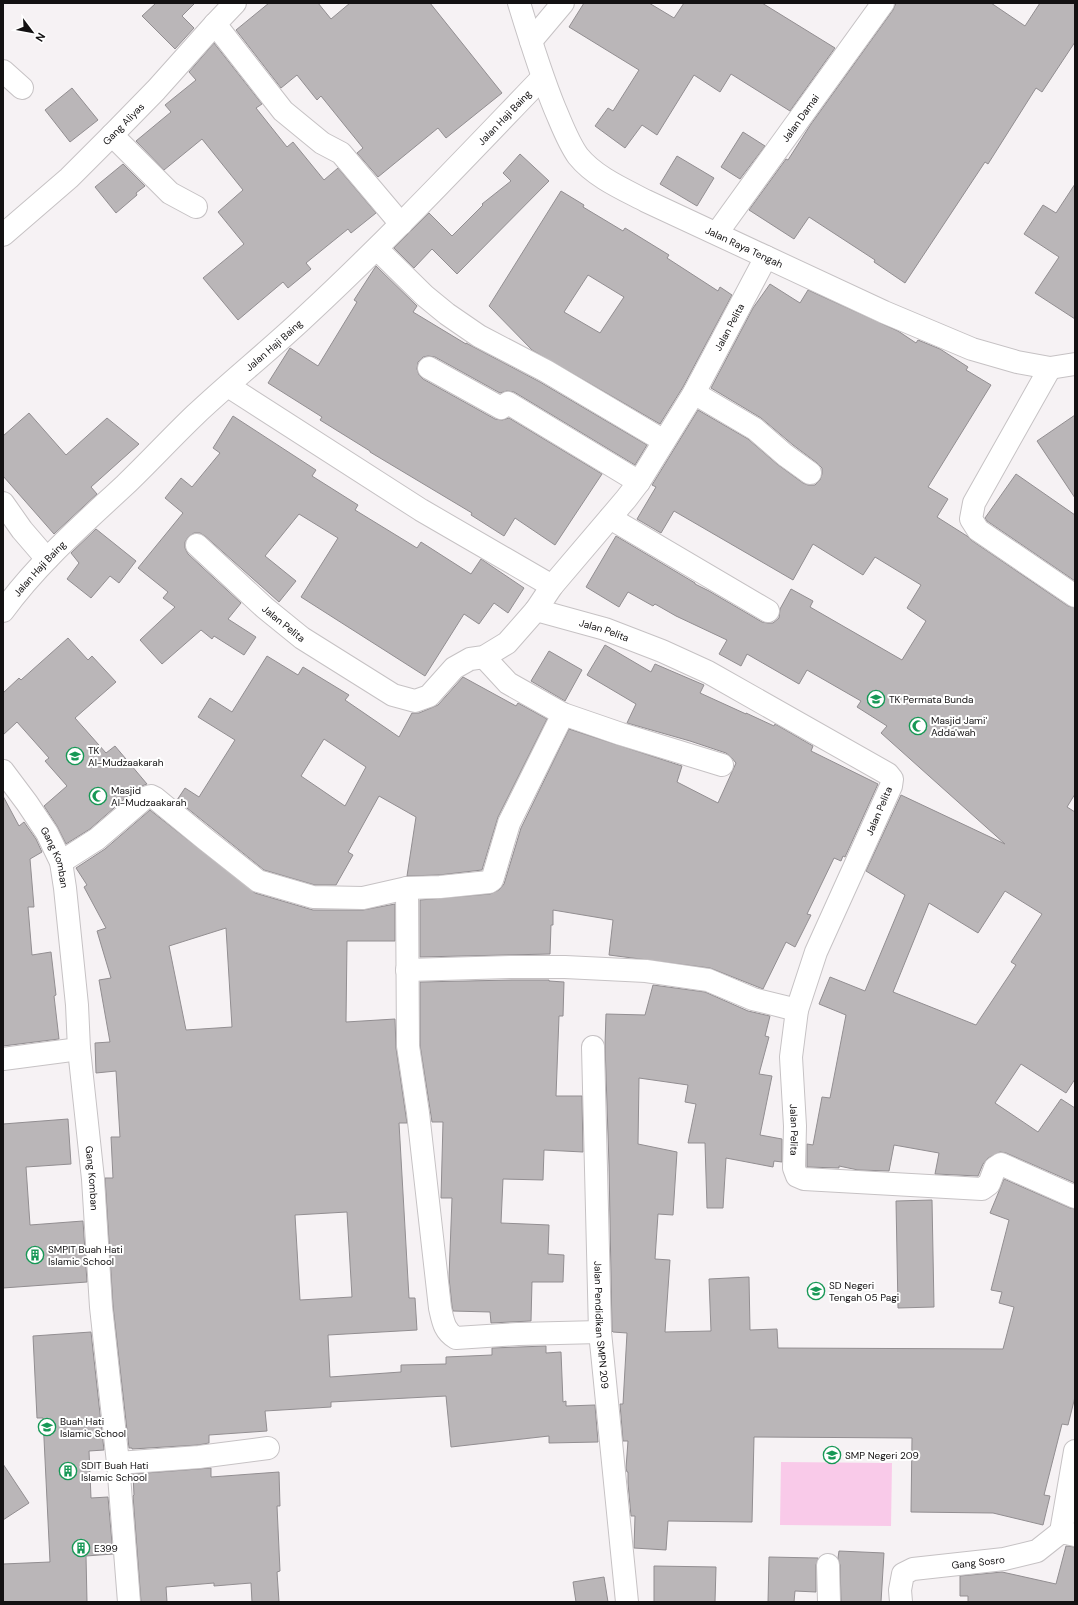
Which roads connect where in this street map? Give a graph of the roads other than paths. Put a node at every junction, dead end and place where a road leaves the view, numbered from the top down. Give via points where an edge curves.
1 (235, 3) edge
2 (519, 3) edge
3 (563, 3) edge
4 (883, 3) edge
5 (215, 24) junction
6 (531, 41) junction
7 (3, 71) edge
8 (542, 78) junction
9 (22, 88) dead end
10 (112, 135) junction
11 (196, 207) dead end
12 (401, 224) junction
13 (717, 233) junction
14 (3, 235) edge
15 (377, 249) junction
16 (766, 257) junction
17 (1075, 364) edge
18 (429, 368) dead end
19 (1050, 368) junction
20 (228, 386) junction
21 (694, 393) junction
22 (664, 440) junction
23 (810, 473) dead end
24 (639, 482) junction
25 (3, 503) edge
26 (610, 518) junction
27 (197, 545) dead end
28 (47, 559) junction
29 (552, 586) junction
30 (1075, 596) edge
31 (536, 610) junction
32 (3, 611) edge
33 (768, 611) dead end
34 (484, 657) junction
35 (563, 714) junction
36 (722, 765) dead end
37 (3, 771) edge
38 (61, 862) junction
39 (408, 888) junction
40 (407, 970) junction
41 (797, 1010) junction
42 (593, 1047) dead end
43 (79, 1050) junction
44 (3, 1059) edge
45 (1075, 1197) edge
46 (600, 1332) junction
47 (268, 1448) dead end
48 (1075, 1451) edge
49 (118, 1462) junction
50 (1068, 1534) edge
51 (828, 1565) dead end
52 (129, 1602) edge
53 (627, 1602) edge
54 (829, 1602) edge
55 (901, 1602) edge

1 - 5 street, Gang Aliyas
2 - 6 street, Jalan Raya Tengah
3 - 6 street
4 - 13 street, Jalan Damai
5 - 10 street, Gang Aliyas
5 - 12 street via 283,111 322,142 341,153
6 - 8 street, Jalan Raya Tengah
7 - 9 street
8 - 12 street, Jalan Haji Baing
8 - 13 street, Jalan Raya Tengah via 565,134 579,156 595,172 646,201
10 - 11 street via 170,193
10 - 14 street, Gang Aliyas via 69,178
12 - 15 street, Jalan Haji Baing
13 - 16 street, Jalan Raya Tengah
15 - 20 street, Jalan Haji Baing
15 - 22 street via 425,296 479,336 546,370
16 - 19 street, Jalan Raya Tengah via 972,350
16 - 21 street, Jalan Pelita
17 - 19 street, Jalan Raya Tengah
18 - 24 street via 501,408 508,403
19 - 30 street via 974,503 971,519 978,530
20 - 28 street, Jalan Haji Baing
20 - 29 street via 421,510
21 - 22 street, Jalan Pelita
21 - 23 street via 755,429 785,456
22 - 24 street, Jalan Pelita
24 - 26 street, Jalan Pelita
25 - 28 street
26 - 29 street, Jalan Pelita
26 - 33 street
27 - 34 street, Jalan Pelita via 265,608 302,638 393,695 415,701 429,696 454,668 470,659
28 - 32 street, Jalan Haji Baing
29 - 31 street, Jalan Pelita
31 - 34 street, Jalan Pelita via 506,643
31 - 41 street, Jalan Pelita via 605,629 662,650 708,672 888,774 892,779 816,952
34 - 35 street via 508,683
35 - 36 street
35 - 39 street via 509,823 492,880 440,887
37 - 38 street, Gang Komban via 47,833
38 - 39 street via 97,839 145,798 151,796 258,881 313,897 363,898
38 - 43 street, Gang Komban via 77,1005
39 - 40 street
40 - 41 street via 535,967 646,970 708,980 753,999
40 - 46 street via 408,1046 444,1328 448,1334 456,1338
41 - 45 street, Jalan Pelita via 791,1057 795,1126 794,1168 797,1176 804,1179 982,1189 989,1184 995,1168 1001,1164
42 - 46 street, Jalan Pendidikan SMPN 209
43 - 44 street
43 - 49 street, Gang Komban via 93,1179 101,1307
46 - 53 street, Jalan Pendidikan SMPN 209
47 - 49 street via 199,1457
48 - 50 street
49 - 52 street, Gang Komban
50 - 55 street, Gang Sosro via 1037,1551 1004,1559 913,1569 903,1574
51 - 54 street

